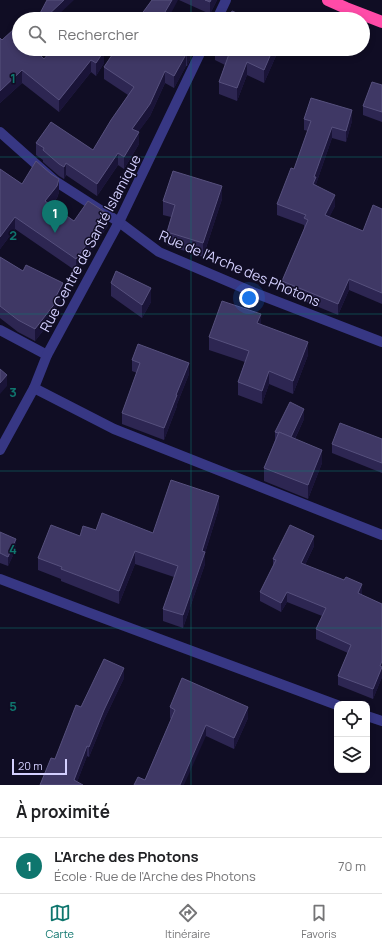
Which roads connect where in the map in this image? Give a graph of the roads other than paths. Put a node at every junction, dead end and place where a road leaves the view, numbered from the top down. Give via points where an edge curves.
1 (226, 0) edge
2 (328, 0) edge
3 (220, 12) edge
4 (356, 12) edge
5 (370, 17) edge
6 (382, 22) edge
7 (199, 56) edge
8 (0, 132) edge
9 (119, 222) junction
10 (0, 330) edge
11 (382, 342) edge
12 (47, 355) junction
13 (34, 388) junction
14 (0, 450) edge
15 (382, 535) edge
16 (0, 579) edge
17 (334, 703) edge
18 (370, 717) edge
19 (382, 721) edge

1 - 3 street
2 - 4 highway
5 - 6 highway
7 - 9 street, Rue Centre de Santé Islamique
8 - 9 street, Rue de l'Arche des Photons via 55,181
9 - 11 street, Rue de l'Arche des Photons via 159,252 255,293
9 - 12 street, Rue Centre de Santé Islamique
10 - 12 street
12 - 13 street, Rue Centre de Santé Islamique
13 - 14 street, Rue Centre de Santé Islamique
13 - 15 street via 114,429
16 - 17 street
18 - 19 street

